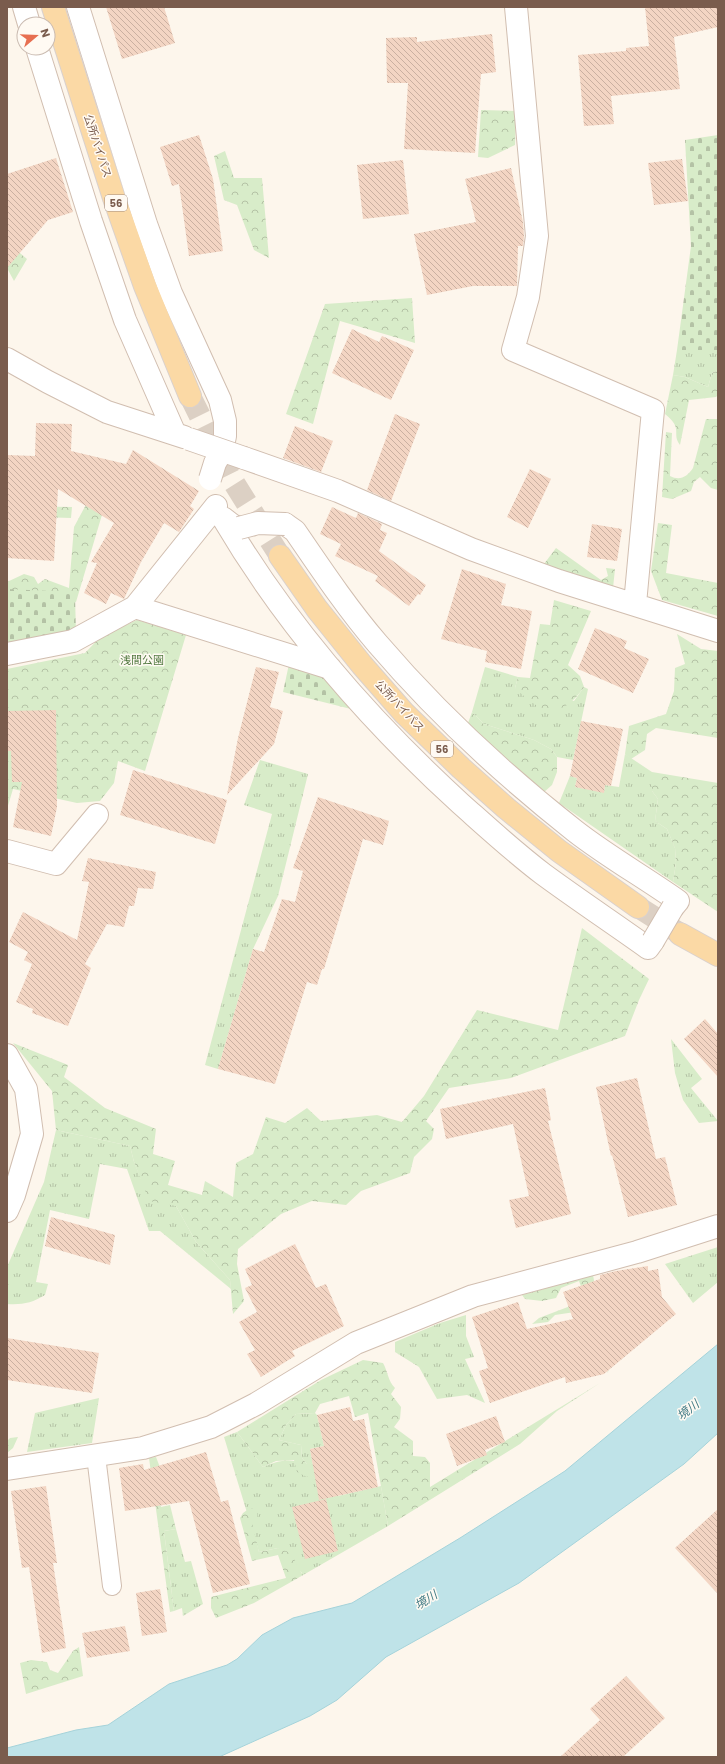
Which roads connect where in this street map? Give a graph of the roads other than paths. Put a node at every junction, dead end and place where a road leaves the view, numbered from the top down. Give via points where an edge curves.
1 (53, 7) edge
2 (78, 7) edge
3 (516, 7) edge
4 (39, 56) edge
5 (7, 358) edge
6 (190, 396) tunnel mouth
7 (182, 436) junction
8 (222, 450) junction
9 (226, 517) junction
10 (280, 556) tunnel mouth
11 (635, 604) junction
12 (134, 607) junction
13 (718, 631) edge
14 (7, 654) edge
15 (330, 668) junction
16 (97, 815) dead end
17 (7, 851) edge
18 (638, 907) tunnel mouth
19 (680, 934) tunnel mouth
20 (718, 955) edge
21 (7, 1055) edge
22 (7, 1211) edge
23 (718, 1226) edge
24 (96, 1456) junction
25 (7, 1469) edge
26 (112, 1586) dead end

1 - 6 main road, 公所バイパス / 56 via 114,198 145,286
2 - 8 street via 146,224 171,293 220,400 225,421
3 - 11 street via 537,236 528,297 513,350 653,410
4 - 7 street via 125,320
5 - 7 street via 107,412
7 - 8 street, bridge
8 - 9 street, bridge via 210,479 212,491
8 - 11 street, bridge via 338,491 471,549 559,581
9 - 12 street
9 - 15 street via 293,622
9 - 15 street, bridge via 258,523 285,524 295,531 335,590 377,643 422,693 484,752 576,831 678,901 648,948 542,873 494,833 379,724
10 - 18 main road, 公所バイパス / 56 via 317,609 404,713 506,808 558,851
11 - 13 street
12 - 14 street via 73,641
12 - 15 street
16 - 17 street via 56,864
19 - 20 main road
21 - 22 street via 26,1089 32,1134
23 - 24 street via 637,1252 473,1296 356,1343 256,1404 211,1427 143,1448
24 - 25 street
24 - 26 lane

